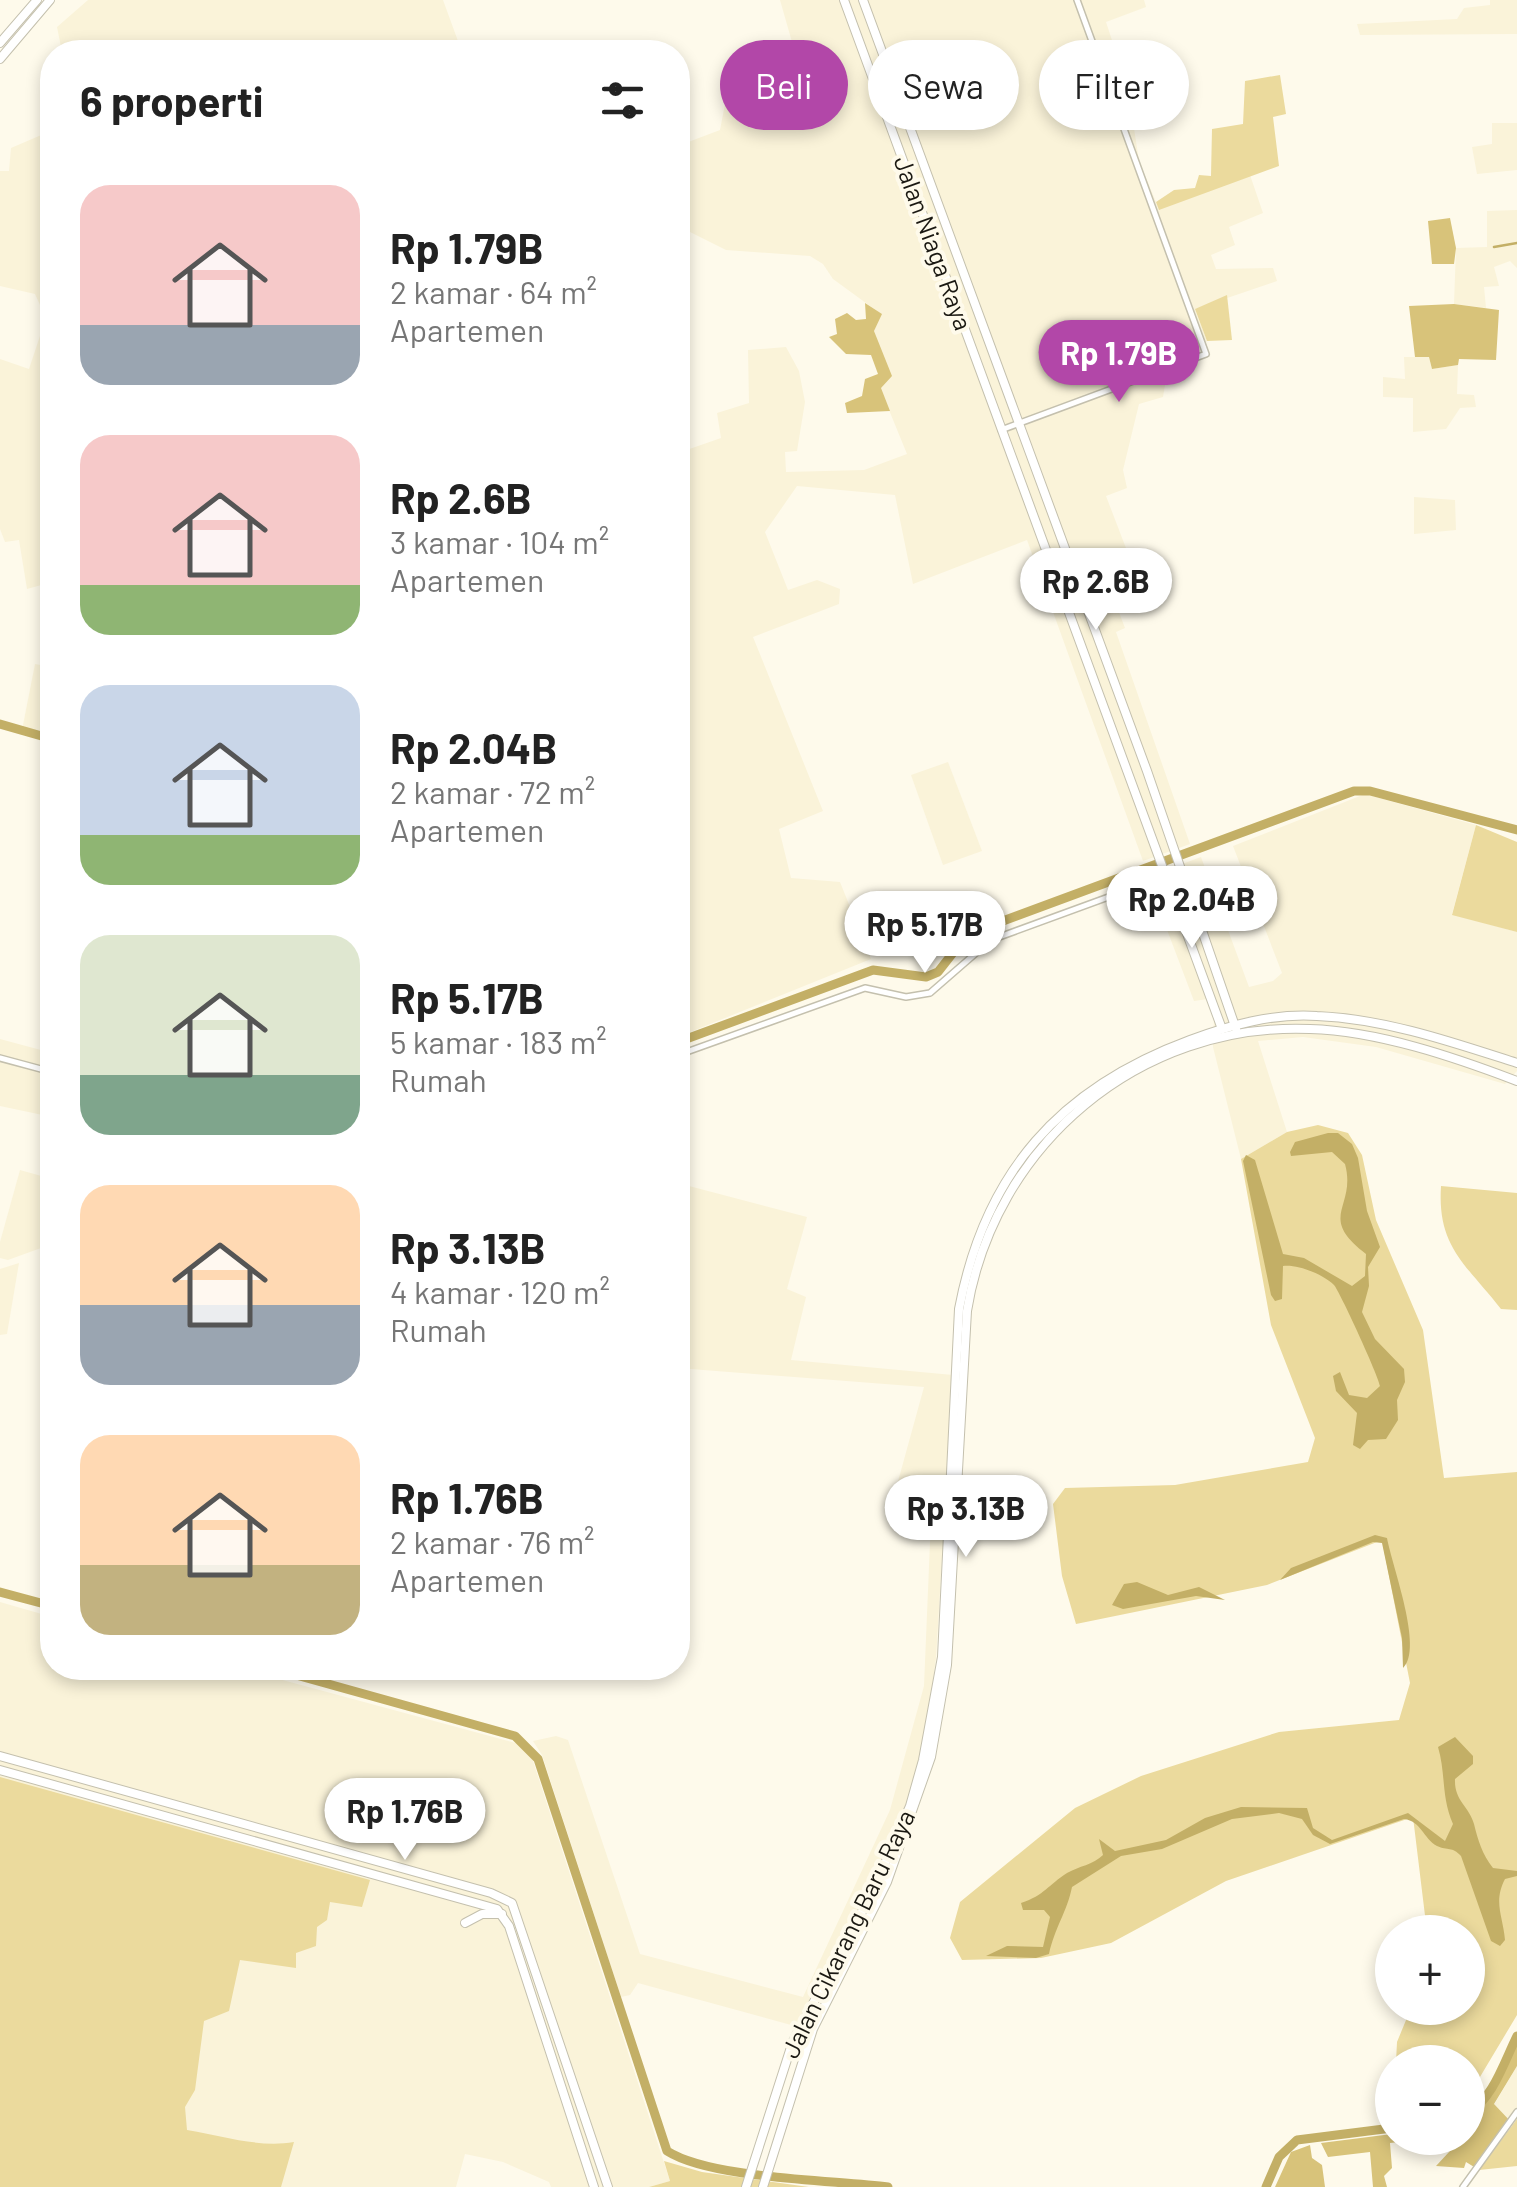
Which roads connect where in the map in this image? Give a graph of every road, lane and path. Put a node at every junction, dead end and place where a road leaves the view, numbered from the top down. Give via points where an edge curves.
1 (37, 0) edge
2 (50, 0) edge
3 (844, 0) edge
4 (863, 0) edge
5 (1078, 0) edge
6 (0, 43) edge
7 (0, 58) edge
8 (1020, 422) junction
9 (1001, 430) junction
10 (1048, 500) junction
11 (1030, 507) junction
12 (1147, 771) junction
13 (1130, 777) junction
14 (1165, 874) junction
15 (1230, 1003) junction
16 (1215, 1008) junction
17 (1238, 1024) junction
18 (1225, 1034) junction
19 (690, 1051) edge
20 (0, 1058) edge
21 (1517, 1063) edge
22 (40, 1069) edge
23 (1517, 1081) edge
24 (942, 1681) junction
25 (0, 1756) edge
26 (0, 1770) edge
27 (94, 1782) junction
28 (91, 1795) junction
29 (502, 1914) junction
30 (465, 1923) dead end
31 (1517, 2112) edge
32 (747, 2184) edge
33 (764, 2186) edge
34 (594, 2187) edge
35 (608, 2187) edge
36 (1463, 2187) edge

1 - 6 main road
2 - 7 main road
3 - 9 main road, Jalan Niaga Raya
4 - 8 main road, Jalan Niaga Raya
5 - 8 street via 1206,354
8 - 9 street
8 - 10 main road, Jalan Niaga Raya
9 - 11 main road, Jalan Niaga Raya
10 - 11 main road
10 - 12 main road, Jalan Niaga Raya
11 - 13 main road, Jalan Niaga Raya
12 - 13 main road
12 - 15 main road, Jalan Niaga Raya
13 - 14 main road, Jalan Niaga Raya
14 - 16 main road, Jalan Niaga Raya
14 - 19 street via 991,940 930,993 906,998 859,989
15 - 16 main road via 1226,1010
15 - 17 main road, Jalan Niaga Raya
16 - 18 main road, Jalan Niaga Raya
17 - 18 main road
17 - 21 main road via 1282,1016 1362,1019
18 - 23 main road via 1332,1030
18 - 24 main road, Jalan Cikarang Baru Raya via 1116,1072 1086,1091 1031,1145 985,1217 967,1265
20 - 22 street
24 - 32 main road, Jalan Cikarang Baru Raya via 910,1806 860,1918 800,2025
24 - 33 main road, Jalan Cikarang Baru Raya via 931,1757 904,1841 813,2028
25 - 27 main road
26 - 28 main road
27 - 28 main road
27 - 35 main road via 512,1903
28 - 29 main road
29 - 30 main road
29 - 34 main road
31 - 36 street

